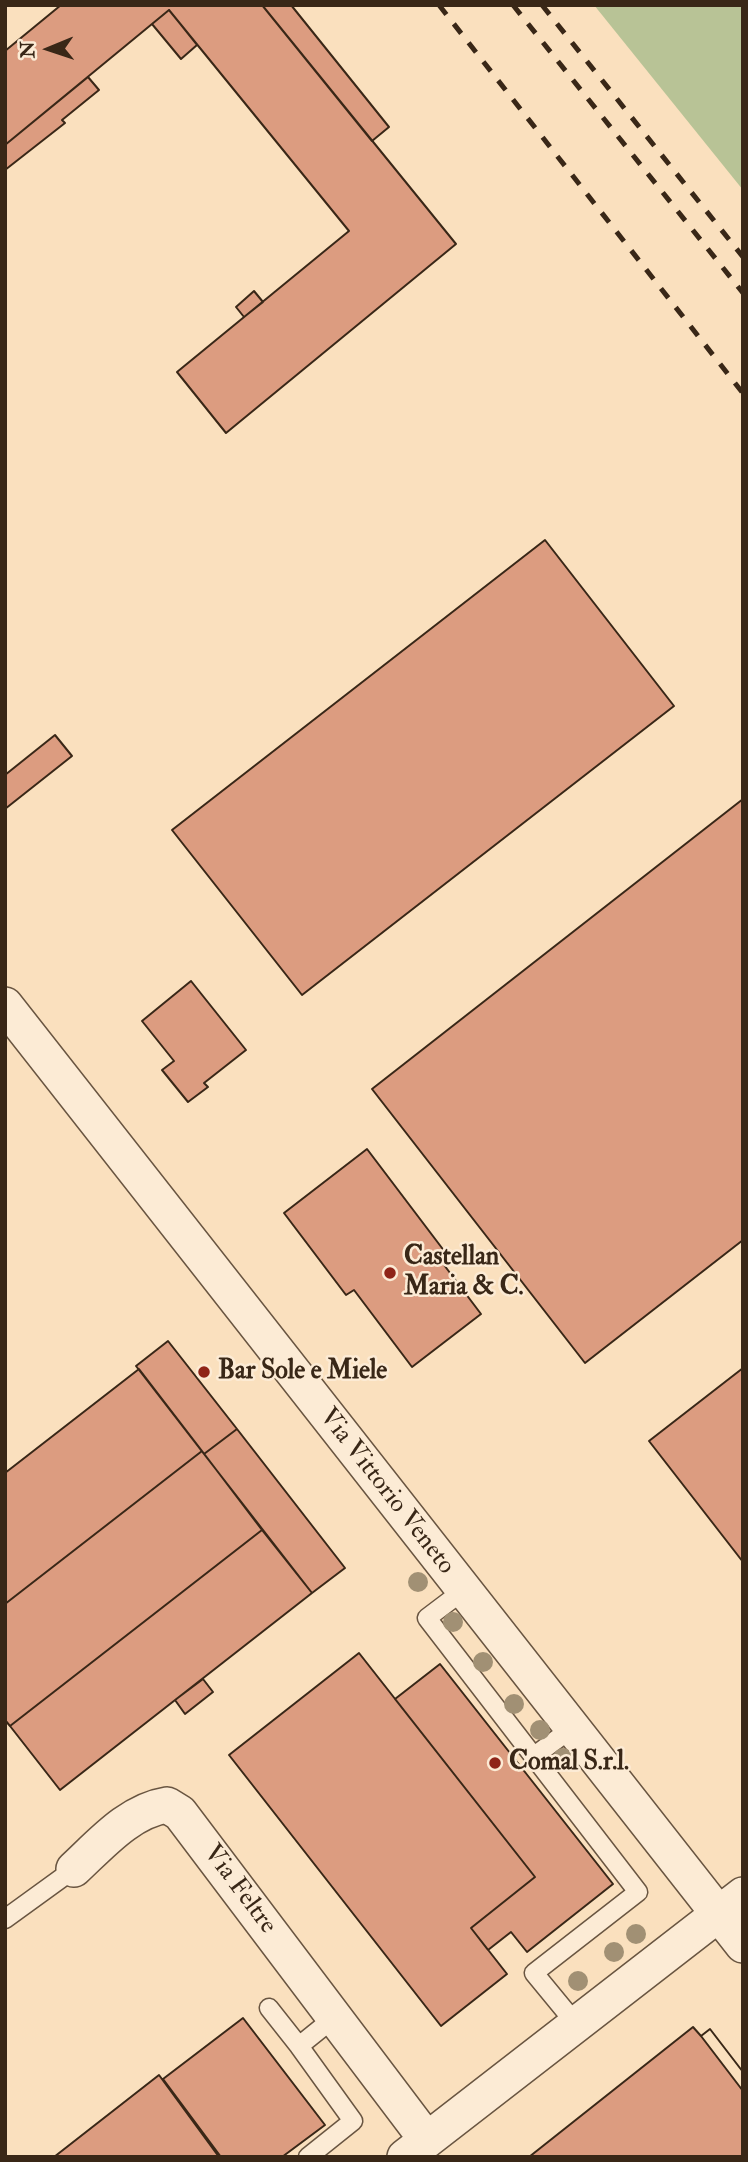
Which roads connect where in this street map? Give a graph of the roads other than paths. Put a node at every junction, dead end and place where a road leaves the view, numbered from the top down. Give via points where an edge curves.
1 (5, 1005) edge
2 (464, 1590) junction
3 (572, 1728) junction
4 (533, 1756) junction
5 (74, 1869) joint
6 (731, 1904) edge
7 (5, 1919) edge
8 (743, 1945) edge
9 (269, 2008) dead end
10 (335, 2017) junction
11 (576, 2024) junction
12 (299, 2046) junction
13 (416, 2148) edge
14 (308, 2157) edge

1 - 2 street, Via Vittorio Veneto
2 - 3 street, Via Vittorio Veneto
2 - 4 lane via 427,1618
3 - 4 lane
3 - 6 street, Via Vittorio Veneto
4 - 11 lane via 638,1892 534,1973
5 - 7 lane, Via Feltre
5 - 10 street, Via Feltre via 125,1822 167,1805 180,1813
6 - 8 street, Via Vittorio Veneto
6 - 11 street, Via Feltre
9 - 12 lane
10 - 12 lane
10 - 13 street, Via Feltre
11 - 13 street, Via Feltre
12 - 14 lane via 353,2121

